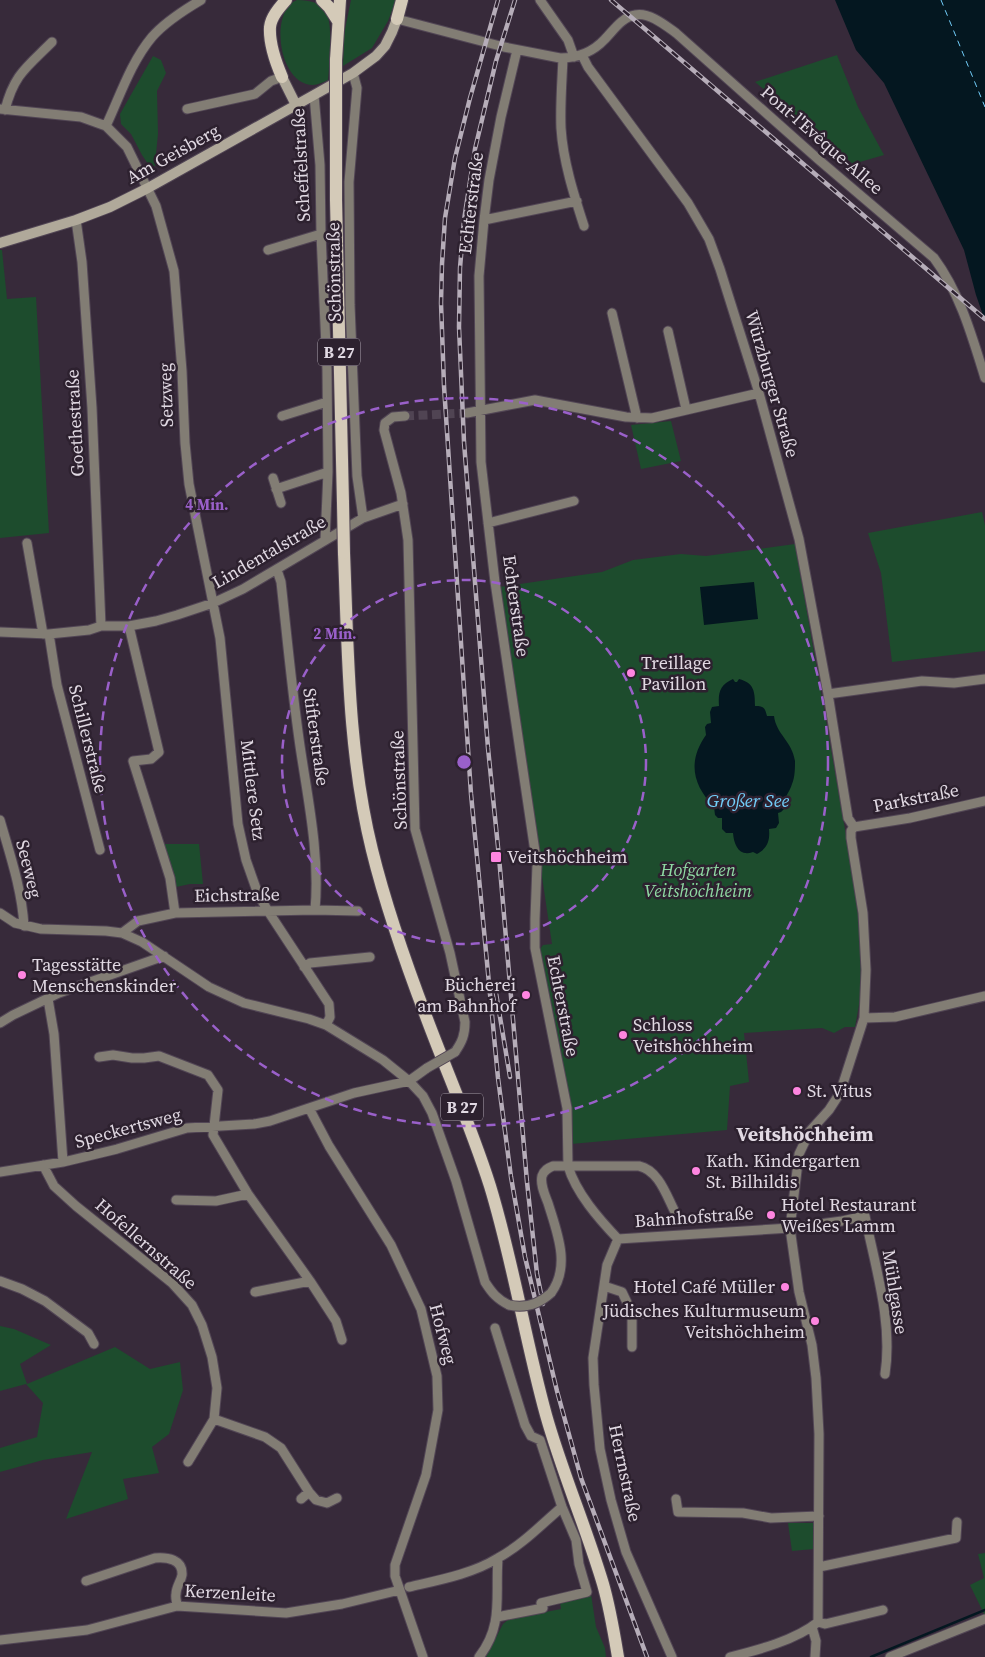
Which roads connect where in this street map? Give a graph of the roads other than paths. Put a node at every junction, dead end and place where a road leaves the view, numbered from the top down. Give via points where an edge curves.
1 (201, 0) edge
2 (322, 0) edge
3 (402, 0) edge
4 (540, 0) edge
5 (286, 1) edge
6 (341, 1) edge
7 (397, 19) junction
8 (338, 21) junction
9 (52, 42) dead end
10 (517, 50) junction
11 (578, 56) junction
12 (563, 58) junction
13 (353, 73) junction
14 (282, 78) junction
15 (314, 95) junction
16 (296, 105) junction
17 (187, 109) dead end
18 (2, 110) edge
19 (106, 126) junction
20 (148, 188) junction
21 (576, 201) junction
22 (76, 220) junction
23 (484, 220) junction
24 (584, 226) dead end
25 (320, 234) junction
26 (0, 243) edge
27 (268, 250) dead end
28 (612, 313) dead end
29 (668, 331) dead end
30 (985, 378) edge
31 (759, 393) junction
32 (327, 402) junction
33 (686, 409) junction
34 (480, 412) junction
35 (467, 413) tunnel mouth
36 (282, 416) dead end
37 (405, 416) tunnel mouth
38 (637, 418) junction
39 (328, 472) junction
40 (273, 478) dead end
41 (276, 489) junction
42 (574, 501) dead end
43 (281, 503) dead end
44 (403, 504) junction
45 (363, 518) junction
46 (488, 523) junction
47 (325, 540) junction
48 (28, 543) dead end
49 (277, 570) junction
50 (213, 603) junction
51 (101, 626) junction
52 (128, 626) junction
53 (0, 632) edge
54 (46, 634) junction
55 (985, 679) edge
56 (828, 694) junction
57 (985, 802) edge
58 (0, 820) edge
59 (854, 827) junction
60 (100, 850) dead end
61 (315, 910) junction
62 (358, 910) dead end
63 (268, 911) junction
64 (175, 913) junction
65 (0, 914) edge
66 (24, 926) junction
67 (122, 933) junction
68 (164, 956) junction
69 (370, 957) dead end
70 (304, 966) junction
71 (985, 996) edge
72 (48, 999) junction
73 (864, 1018) junction
74 (0, 1023) edge
75 (326, 1025) junction
76 (99, 1057) dead end
77 (409, 1080) junction
78 (309, 1108) junction
79 (214, 1126) junction
80 (63, 1162) junction
81 (43, 1164) junction
82 (568, 1166) junction
83 (0, 1172) edge
84 (248, 1194) junction
85 (176, 1200) dead end
86 (674, 1210) dead end
87 (865, 1216) joint
88 (790, 1228) junction
89 (618, 1239) junction
90 (0, 1281) edge
91 (310, 1281) junction
92 (604, 1286) junction
93 (255, 1292) dead end
94 (632, 1313) junction
95 (658, 1314) dead end
96 (495, 1328) dead end
97 (342, 1340) dead end
98 (94, 1344) dead end
99 (632, 1347) dead end
100 (886, 1374) dead end
101 (214, 1419) junction
102 (188, 1462) dead end
103 (309, 1492) junction
104 (337, 1498) dead end
105 (300, 1499) dead end
106 (676, 1499) dead end
107 (562, 1507) junction
108 (819, 1516) junction
109 (957, 1522) dead end
110 (498, 1559) junction
111 (819, 1567) junction
112 (86, 1580) dead end
113 (405, 1589) junction
114 (177, 1606) junction
115 (883, 1610) dead end
116 (497, 1617) junction
117 (985, 1620) edge
118 (815, 1624) junction
119 (0, 1640) edge
120 (423, 1657) edge
121 (479, 1657) edge
122 (618, 1657) edge
123 (672, 1657) edge
124 (730, 1657) edge
125 (815, 1657) edge
126 (890, 1657) edge

1 - 19 street via 170,20 152,37 137,60
2 - 8 main road
3 - 7 main road
4 - 11 street, Würzburger Straße
5 - 14 main road via 275,14 270,27
6 - 8 main road, B 27
7 - 10 street
7 - 13 street via 385,46
8 - 122 main road, B 27, bridge via 336,200 344,553 348,678 362,800 388,907 489,1185 510,1259 546,1416 603,1586
9 - 18 street via 19,74
10 - 12 street
10 - 23 street, Echterstraße via 501,117
11 - 12 street
11 - 30 street, Pont-l'Evêque-Allee via 604,41 624,20 635,15 662,23 676,33 934,258 958,300
11 - 31 street, Würzburger Straße via 688,203 709,239
12 - 21 street via 561,128
13 - 15 street, Am Geisberg
13 - 45 street, Schönstraße via 357,88 349,182 350,304 357,476
14 - 16 street
14 - 17 street via 271,81 254,94
15 - 16 street, Am Geisberg
15 - 25 street, Scheffelstraße via 320,165
16 - 20 street, Am Geisberg
18 - 19 street via 81,117
19 - 20 street, Setzweg via 126,147
20 - 22 street, Am Geisberg
20 - 50 street, Setzweg via 174,271 189,484
21 - 23 street
21 - 24 street
22 - 26 street, Am Geisberg
22 - 51 street, Goethestraße via 92,408
23 - 34 street, Echterstraße via 479,276
25 - 27 street, Scheffelstraße
25 - 32 street, Scheffelstraße
28 - 38 street
29 - 33 street
31 - 33 street
31 - 56 street, Würzburger Straße via 799,539
32 - 36 street
32 - 39 street, Scheffelstraße
33 - 38 street via 652,418
34 - 35 street
34 - 38 street via 536,400
34 - 46 street, Echterstraße via 481,462
37 - 44 street, Schönstraße via 385,422 384,430
39 - 41 street
39 - 47 street, Scheffelstraße
40 - 41 street
41 - 43 street
42 - 46 street
44 - 45 street
44 - 77 street, Schönstraße, bridge via 408,540 415,828 466,1022 462,1042 455,1052
45 - 47 street, Lindentalstraße
46 - 82 street, Echterstraße via 537,865 535,948 567,1108
47 - 49 street, Lindentalstraße
48 - 54 street
49 - 50 street, Lindentalstraße
49 - 61 street, Stifterstraße via 282,582 290,669 315,848
50 - 52 street, Lindentalstraße
50 - 63 street, Mittlere Setz via 222,649 238,824 246,860
51 - 52 street, Lindentalstraße
51 - 54 street, Lindentalstraße
52 - 64 street via 159,752 152,759 134,761 170,878
53 - 54 street, Lindentalstraße
54 - 60 street, Schillerstraße
55 - 56 street via 954,683 922,681
56 - 59 street, Würzburger Straße via 848,818
57 - 59 street, Parkstraße
58 - 66 street, Seeweg via 15,872
59 - 73 street, Würzburger Straße via 851,838 863,913 865,951
61 - 62 street, Eichstraße
61 - 63 street, Eichstraße
63 - 64 street, Eichstraße
63 - 70 street, Mittlere Setz
64 - 67 street, Eichstraße via 138,921
65 - 66 street
66 - 67 street
67 - 68 street
68 - 72 street
68 - 75 street via 209,987 244,1003
69 - 70 street
70 - 75 street, Mittlere Setz via 329,1004 330,1017
71 - 73 street via 895,1016
72 - 74 street
72 - 80 street via 54,1034
73 - 88 street, Würzburger Straße via 840,1093 810,1131 799,1154
75 - 77 street
76 - 79 street via 113,1054 132,1058 159,1056 208,1075 218,1090
77 - 78 street, Speckertsweg
77 - 82 street, bridge via 432,1113 456,1181 485,1282 492,1294 509,1305 530,1306 544,1300 558,1284 558,1230 542,1186 542,1176 553,1166
78 - 79 street, Speckertsweg via 254,1124
78 - 113 street, Hofweg via 328,1146 391,1245 421,1309 437,1376 438,1410 426,1475 395,1565 395,1576
79 - 80 street, Speckertsweg via 187,1128
79 - 84 street via 213,1135
80 - 81 street, Speckertsweg
81 - 83 street, Speckertsweg
81 - 101 street, Hofellernstraße via 54,1186 172,1284 192,1305 212,1357 217,1388
82 - 86 street via 646,1167 662,1184
82 - 89 street, Bahnhofstraße via 598,1218
84 - 85 street via 216,1201
84 - 91 street
87 - 88 street, Bahnhofstraße
87 - 100 street, Mühlgasse via 884,1311 888,1358
88 - 89 street, Bahnhofstraße
88 - 108 street, Würzburger Straße via 816,1378
89 - 92 street, Herrnstraße via 607,1265
90 - 98 street via 45,1301 88,1332
91 - 93 street
91 - 97 street via 336,1321
92 - 94 street via 622,1292
92 - 123 street, Herrnstraße via 593,1358 600,1449 626,1552
94 - 95 street
94 - 99 street
96 - 107 street via 525,1425 531,1436 540,1440
101 - 102 street, Hofellernstraße
101 - 103 street via 265,1437 281,1448
103 - 104 street via 316,1500 327,1503
103 - 105 street
106 - 108 street via 678,1512 743,1512 772,1518
107 - 110 street, Kerzenleite
107 - 116 street via 576,1540 587,1592 541,1603 543,1608
108 - 111 street, Würzburger Straße
109 - 111 street via 956,1538
110 - 113 street, Kerzenleite via 464,1573
110 - 116 street
111 - 118 street, Würzburger Straße
112 - 114 street via 156,1558 173,1559 182,1575 175,1592
113 - 114 street, Kerzenleite via 342,1604 286,1612
113 - 120 street, Hofweg
114 - 119 street, Kerzenleite via 87,1630
115 - 118 street
116 - 121 street via 494,1631
117 - 126 street
118 - 124 street via 771,1646
118 - 125 street, Würzburger Straße

